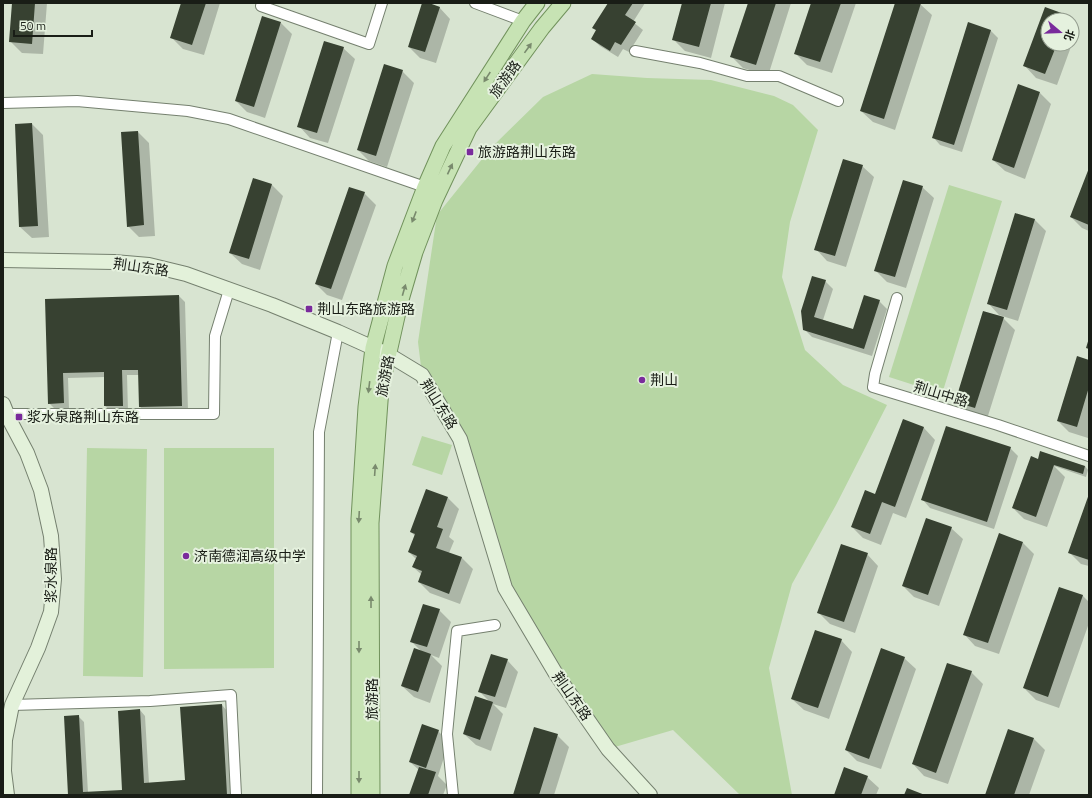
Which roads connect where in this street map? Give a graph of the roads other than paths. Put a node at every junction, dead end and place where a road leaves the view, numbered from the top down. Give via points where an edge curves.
1 (262, 3) edge
2 (382, 3) edge
3 (475, 3) edge
4 (537, 3) edge
5 (563, 3) edge
6 (523, 21) junction
7 (635, 51) dead end
8 (838, 101) dead end
9 (3, 103) edge
10 (425, 187) junction
11 (3, 260) edge
12 (229, 290) junction
13 (897, 298) dead end
14 (338, 332) junction
15 (373, 348) junction
16 (389, 355) junction
17 (5, 409) edge
18 (1089, 456) edge
19 (495, 625) dead end
20 (12, 705) junction
21 (7, 795) edge
22 (236, 795) edge
23 (317, 795) edge
24 (359, 795) edge
25 (372, 795) edge
26 (453, 795) edge
27 (650, 795) edge

1 - 2 street via 261,6 369,44
3 - 6 street
4 - 6 main road, 旅游路
16 -> 5 main road, 旅游路 via 400,303 415,252 435,200 469,128
6 -> 10 main road, 旅游路 via 443,146
7 - 8 street via 700,63 747,76 779,76
9 - 10 street via 77,101 188,111 229,119
10 -> 15 main road, 旅游路 via 395,266
11 - 12 street, 荆山东路 via 149,265 186,274
12 - 14 street, 荆山东路
12 - 17 street via 215,336 214,414
13 - 18 street, 荆山中路 via 874,374 873,387
14 - 15 street, 荆山东路
14 - 23 street via 319,432
15 - 16 street, 荆山东路
15 -> 24 main road, 旅游路 via 366,407 359,520
25 -> 16 main road, 旅游路 via 371,523 381,388
16 - 27 street, 荆山东路 via 422,375 460,439 504,588 556,674 608,748
17 - 20 street, 浆水泉路 via 27,453 41,490 51,536 54,579 51,612
19 - 26 street via 457,631 447,734
20 - 21 street, 浆水泉路 via 5,740 4,771
20 - 22 street via 150,701 231,695

